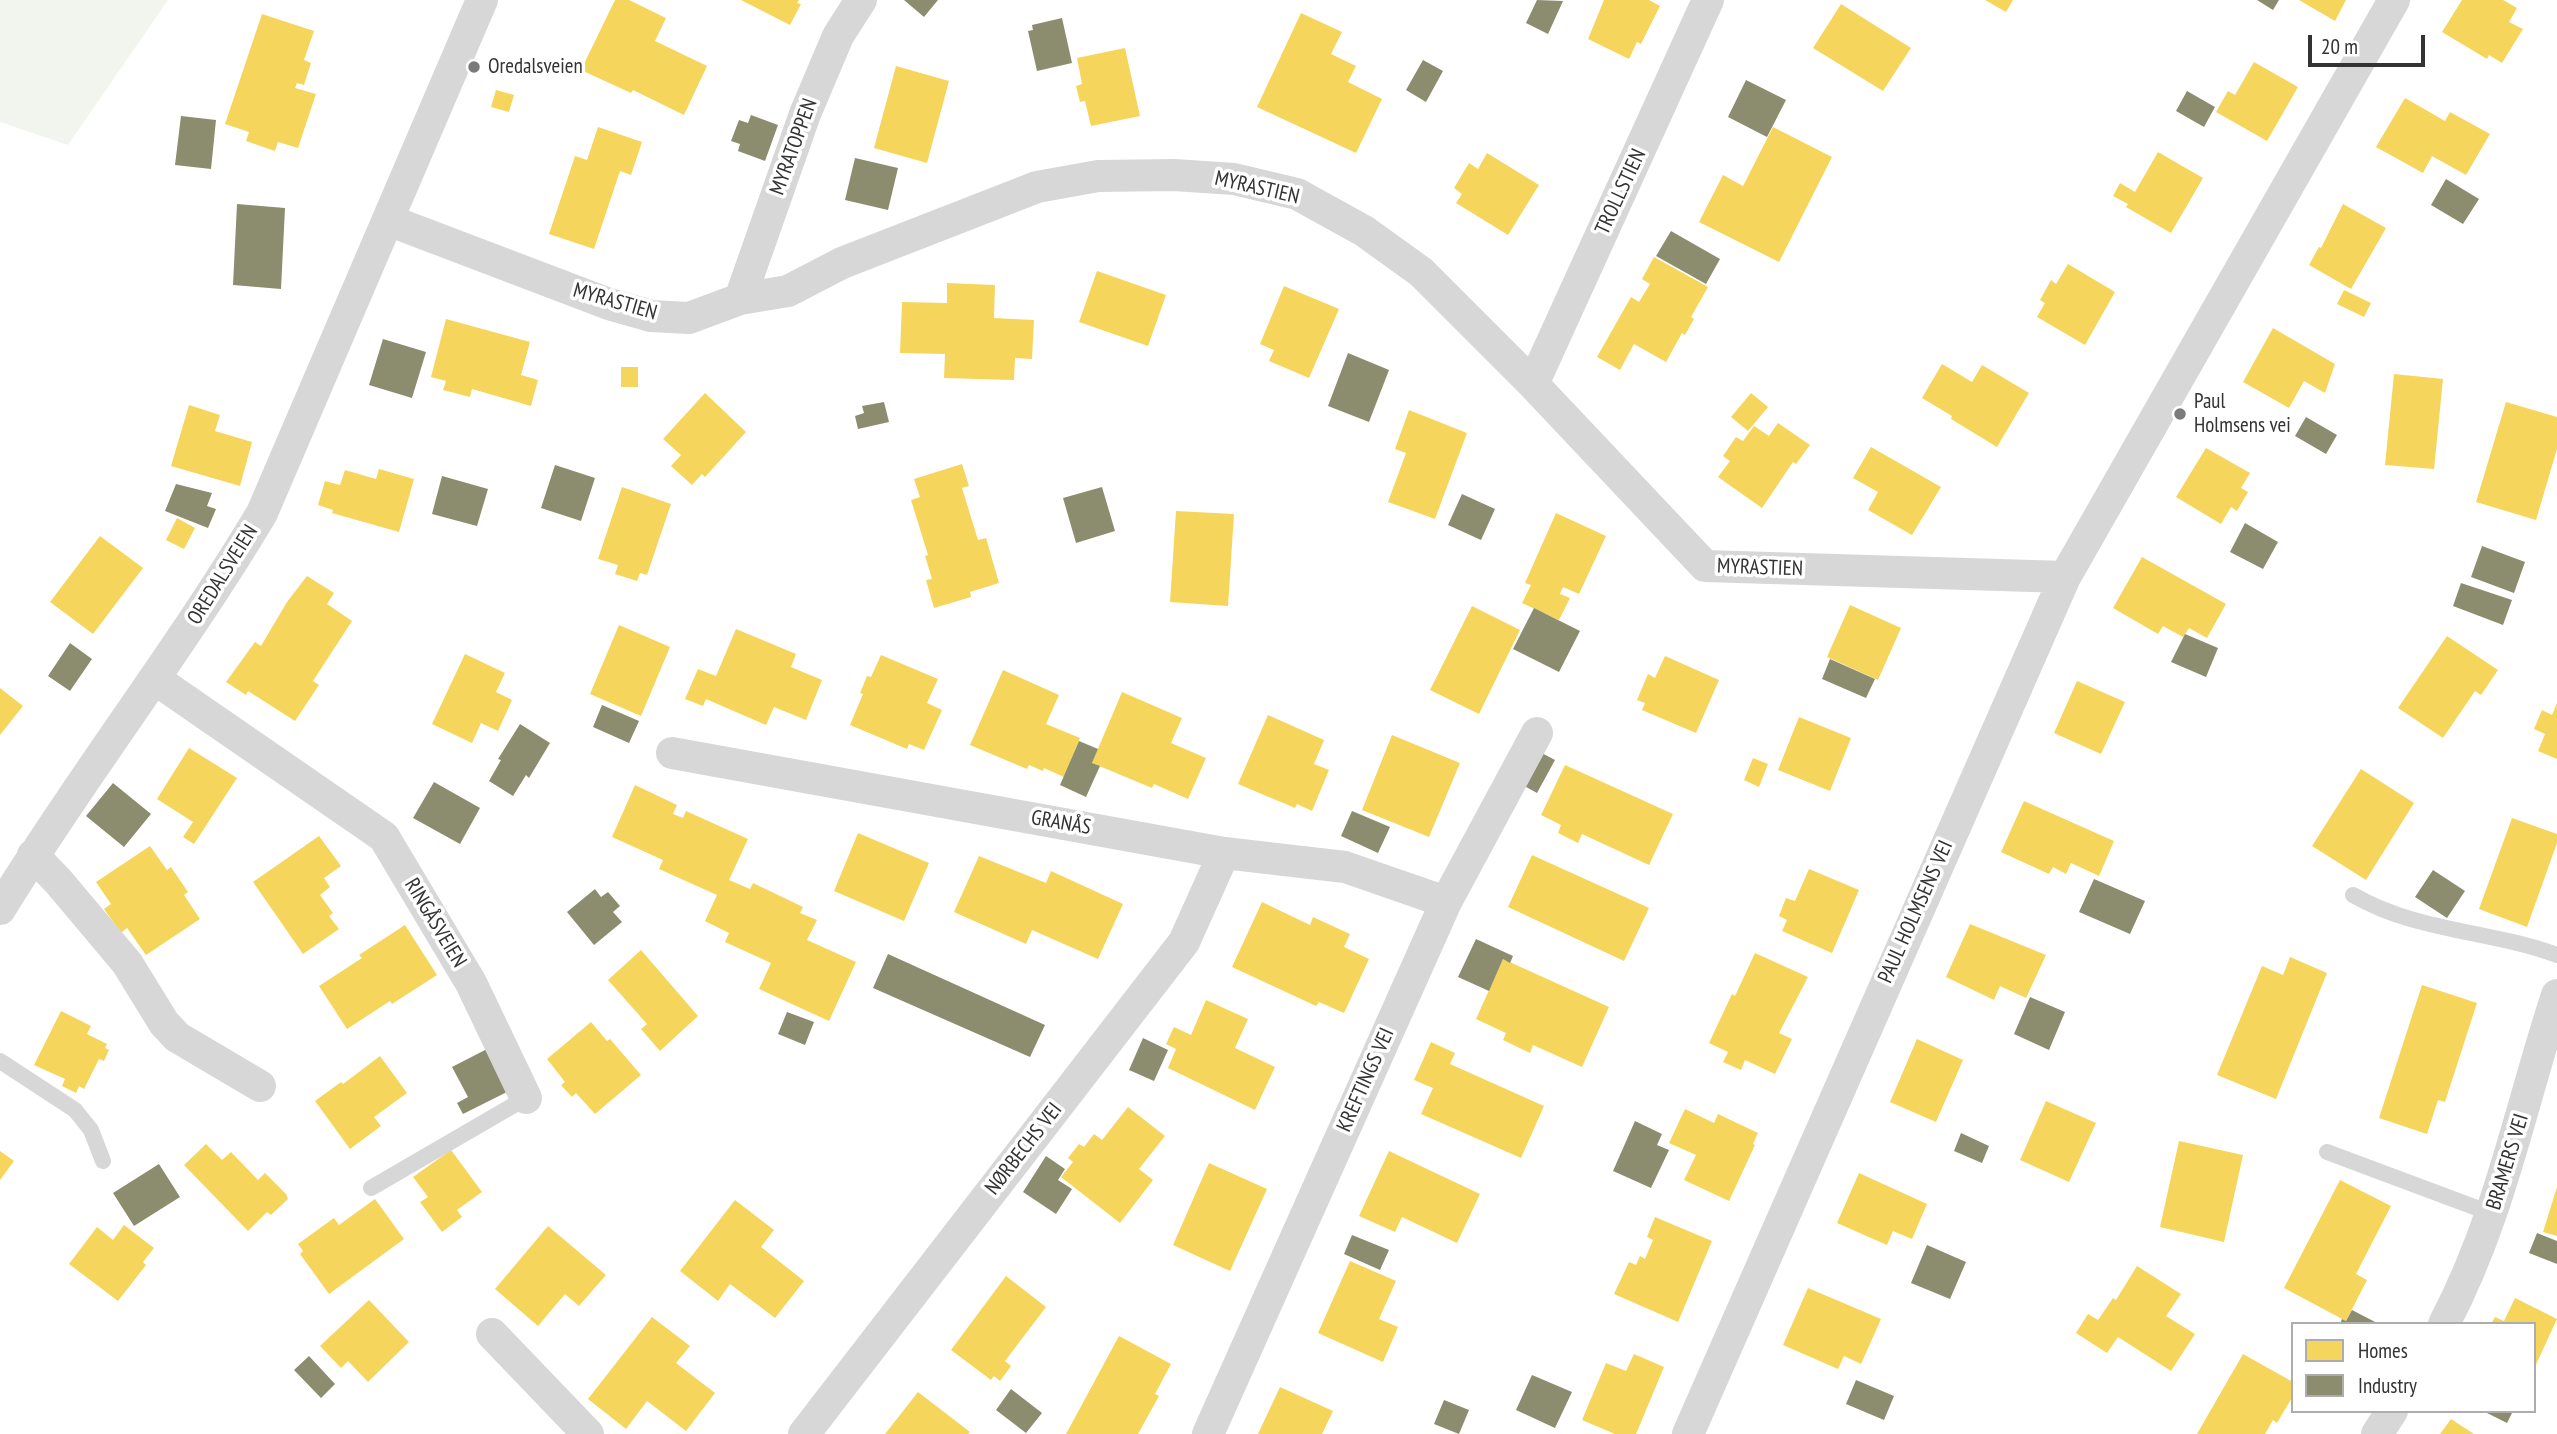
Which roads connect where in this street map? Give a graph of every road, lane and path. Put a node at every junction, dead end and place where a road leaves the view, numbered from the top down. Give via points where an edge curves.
1 (482, 0) edge
2 (861, 0) edge
3 (1708, 0) edge
4 (2394, 0) edge
5 (388, 220) junction
6 (740, 299) junction
7 (1533, 384) junction
8 (2064, 578) junction
9 (156, 679) junction
10 (1537, 733) dead end
11 (672, 753) dead end
12 (1224, 853) junction
13 (33, 856) junction
14 (2353, 895) dead end
15 (1446, 902) junction
16 (0, 909) edge
17 (2557, 955) edge
18 (2557, 995) edge
19 (0, 1060) edge
20 (260, 1086) dead end
21 (526, 1098) joint
22 (2327, 1152) dead end
23 (103, 1161) dead end
24 (372, 1188) dead end
25 (2493, 1214) junction
26 (2445, 1322) edge
27 (492, 1334) dead end
28 (2391, 1413) edge
29 (588, 1434) edge
30 (804, 1434) edge
31 (1208, 1434) edge
32 (1688, 1434) edge
33 (2377, 1434) edge

1 - 5 street, OREDALSVEIEN
2 - 6 street, MYRATOPPEN via 838,36 805,114
3 - 7 street, TROLLSTIEN
4 - 8 street, PAUL HOLMSENS VEI
5 - 6 street, MYRASTIEN via 651,316 689,318
5 - 9 street, OREDALSVEIEN via 262,513
6 - 7 street, MYRASTIEN via 788,291 842,263 1037,187 1097,176 1234,179 1297,194 1364,231 1421,272
7 - 8 street, MYRASTIEN via 1704,566
8 - 32 street, PAUL HOLMSENS VEI
9 - 13 street, OREDALSVEIEN
9 - 21 street, RINGÅSVEIEN via 384,837 471,983
10 - 15 street, KREFTINGS VEI
11 - 12 street, GRANÅS
12 - 15 street, GRANÅS via 1345,867
12 - 30 street, NØRBECHS VEI via 1184,942
13 - 16 street, OREDALSVEIEN
13 - 20 street via 127,963 177,1037
14 - 17 lane via 2404,919 2517,941
15 - 31 street, KREFTINGS VEI
18 - 25 street, BRAMERS VEI
19 - 23 lane via 75,1110 91,1130
21 - 24 lane, RINGÅSVEIEN
22 - 25 lane
25 - 26 street, BRAMERS VEI
27 - 29 street
28 - 33 street

